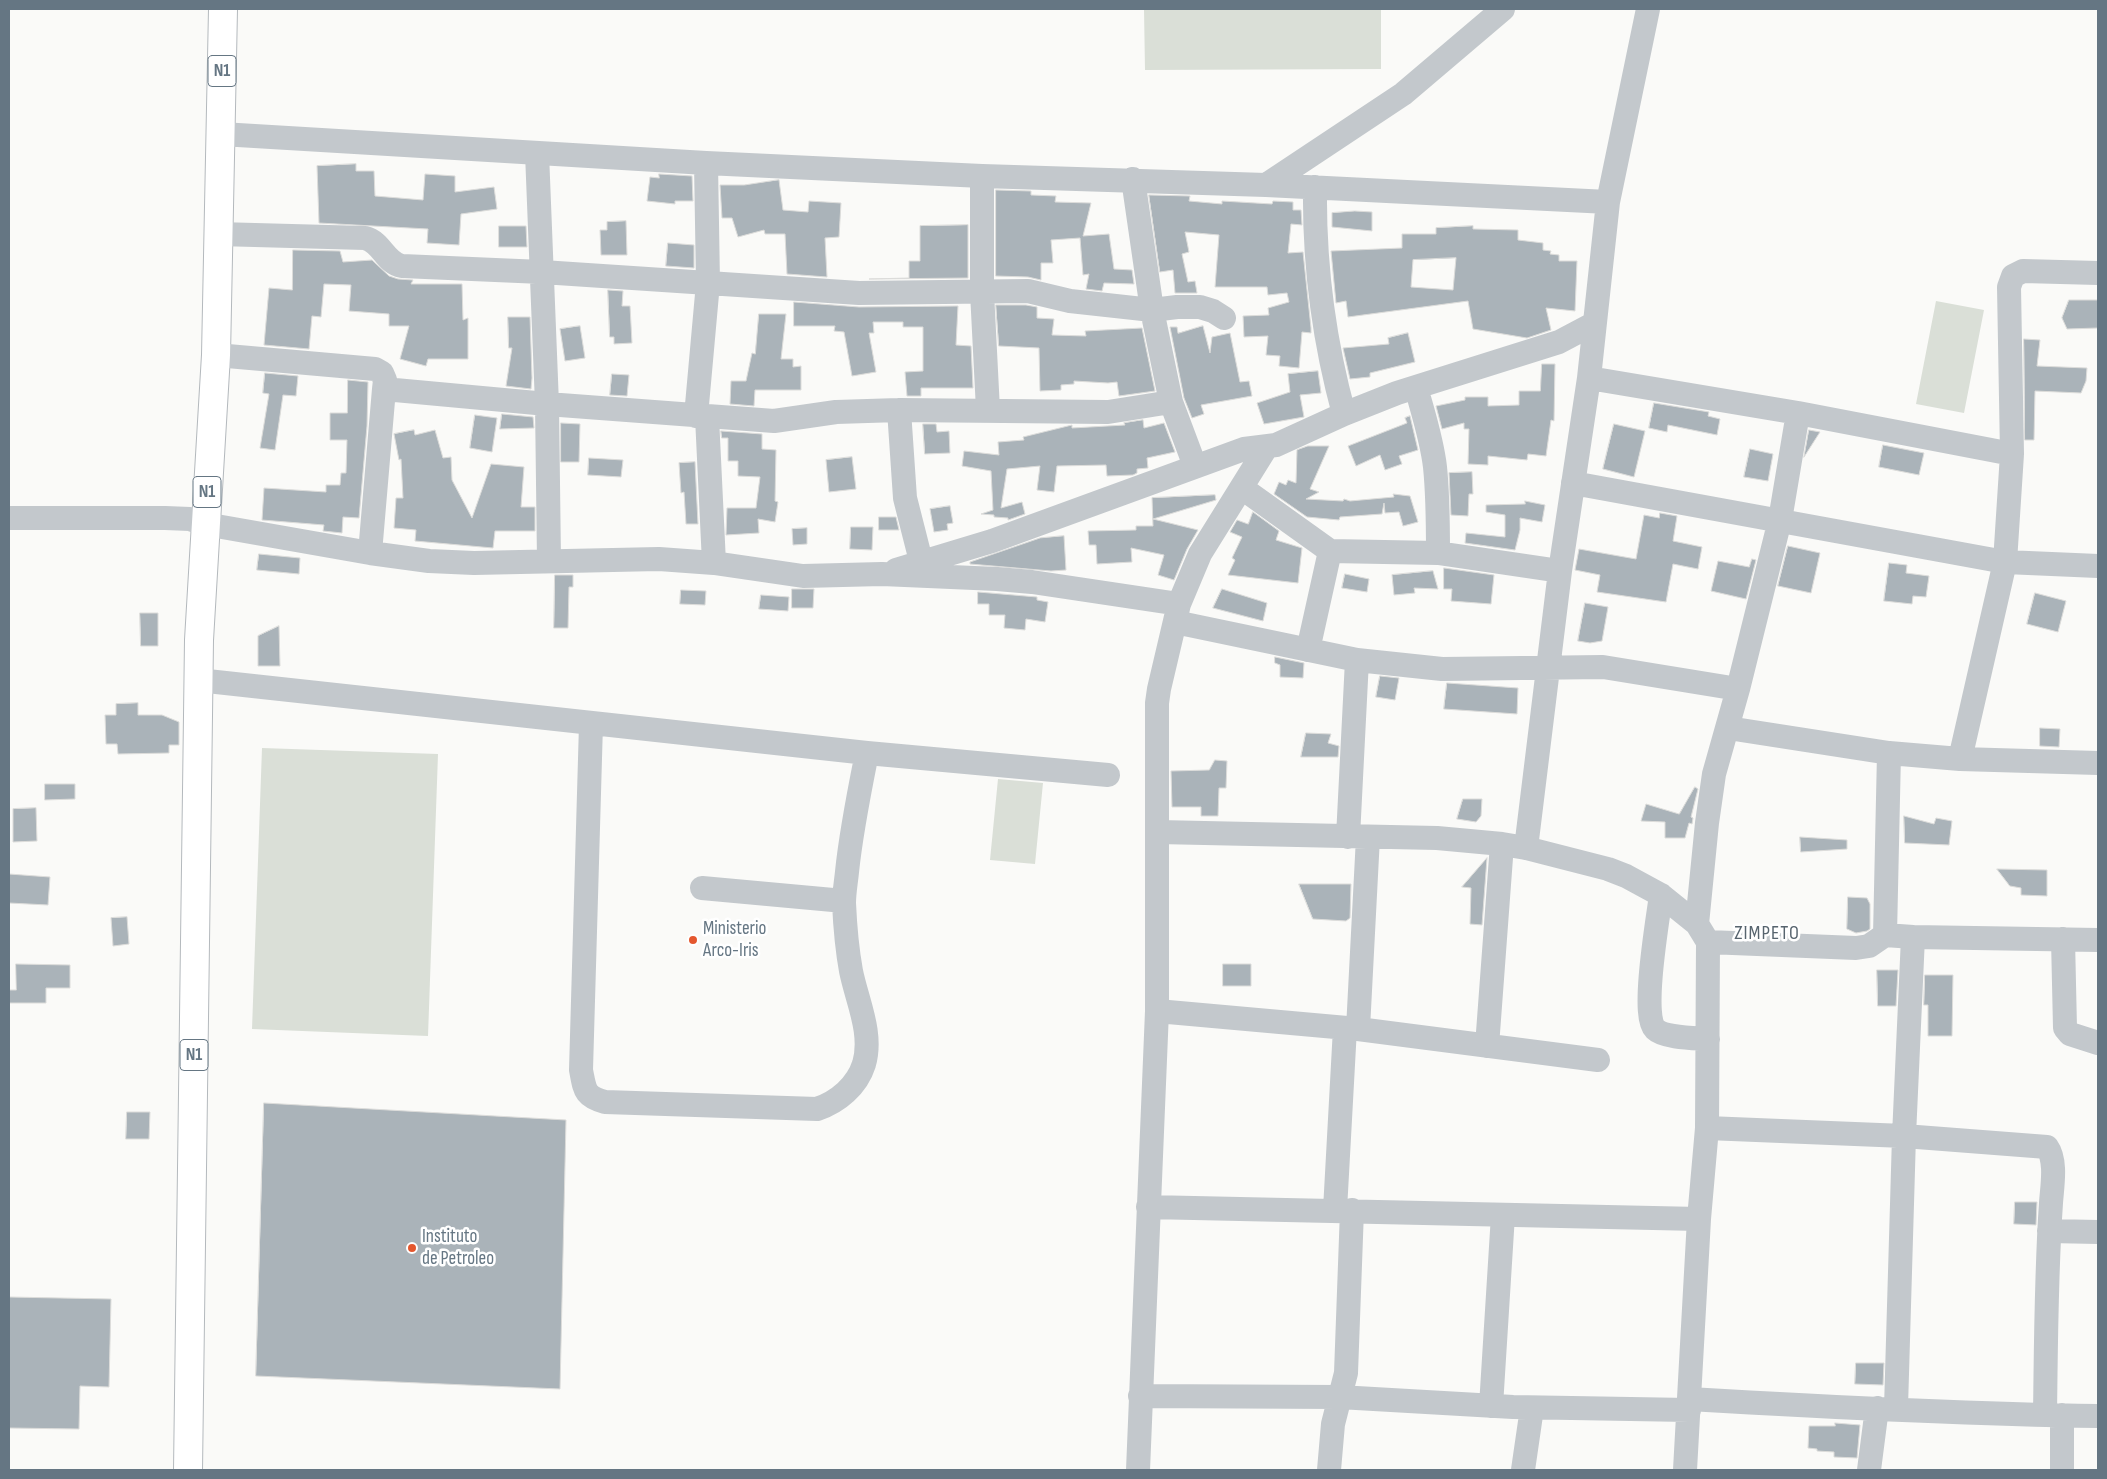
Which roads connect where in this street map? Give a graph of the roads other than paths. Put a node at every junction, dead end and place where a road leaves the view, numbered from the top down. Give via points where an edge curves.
1 (223, 9) edge
2 (1504, 9) edge
3 (1648, 9) edge
4 (221, 134) junction
5 (537, 153) junction
6 (706, 163) junction
7 (982, 176) junction
8 (1133, 179) junction
9 (1266, 185) junction
10 (1315, 187) junction
11 (1608, 202) junction
12 (218, 234) junction
13 (542, 272) junction
14 (2098, 273) edge
15 (708, 283) junction
16 (982, 292) junction
17 (1152, 310) junction
18 (1224, 318) dead end
19 (1594, 324) junction
20 (216, 355) junction
21 (1589, 378) junction
22 (1416, 387) junction
23 (384, 389) junction
24 (1172, 402) junction
25 (547, 404) junction
26 (899, 410) junction
27 (988, 410) junction
28 (1798, 413) junction
29 (1344, 414) junction
30 (701, 417) junction
31 (1266, 448) junction
32 (2012, 454) junction
33 (1195, 466) junction
34 (1573, 483) junction
35 (1242, 488) junction
36 (9, 518) edge
37 (1780, 520) junction
38 (205, 524) junction
39 (1330, 551) junction
40 (370, 552) junction
41 (1438, 553) junction
42 (549, 561) junction
43 (921, 561) junction
44 (2005, 562) junction
45 (714, 563) junction
46 (2098, 566) edge
47 (1560, 571) junction
48 (882, 574) junction
49 (1177, 613) junction
50 (1308, 650) junction
51 (1357, 660) junction
52 (1548, 668) junction
53 (198, 680) junction
54 (1738, 689) junction
55 (591, 724) junction
56 (1728, 728) junction
57 (1889, 752) junction
58 (867, 753) junction
59 (1960, 759) junction
60 (2098, 763) edge
61 (1108, 775) dead end
62 (1158, 832) junction
63 (1358, 837) junction
64 (1502, 844) junction
65 (1526, 848) junction
66 (702, 888) dead end
67 (1661, 895) junction
68 (844, 901) junction
69 (1703, 933) junction
70 (1885, 936) junction
71 (1914, 937) junction
72 (2063, 939) junction
73 (2098, 940) edge
74 (1157, 1011) junction
75 (1351, 1028) junction
76 (1708, 1040) junction
77 (2098, 1043) edge
78 (1487, 1046) junction
79 (1598, 1060) dead end
80 (1707, 1128) junction
81 (1904, 1136) junction
82 (1148, 1207) junction
83 (1343, 1210) junction
84 (1503, 1215) junction
85 (1699, 1220) junction
86 (2049, 1231) junction
87 (2098, 1232) edge
88 (1140, 1396) junction
89 (1339, 1397) junction
90 (1689, 1405) junction
91 (1491, 1406) junction
92 (1532, 1408) junction
93 (1886, 1408) junction
94 (2053, 1415) junction
95 (2098, 1416) edge
96 (188, 1470) edge
97 (1138, 1470) edge
98 (1329, 1470) edge
99 (1523, 1470) edge
100 (1685, 1470) edge
101 (1869, 1470) edge
102 (2062, 1470) edge

1 - 4 highway, N1
2 - 9 street via 1403,94
3 - 11 street
4 - 5 street
4 - 12 highway, N1
5 - 6 street
5 - 13 street
6 - 7 street
6 - 15 street
7 - 8 street
7 - 16 street
8 - 9 street
8 - 17 street
9 - 10 street
10 - 11 street
10 - 29 street via 1314,231 1329,358
11 - 19 street
12 - 13 street via 364,238 376,243 396,265
12 - 20 highway, N1
13 - 15 street
13 - 25 street
14 - 32 street via 2023,271 2013,276 2009,287
15 - 16 street via 859,293
15 - 30 street
16 - 17 street via 1028,291 1070,302
16 - 27 street
17 - 18 street via 1200,306
17 - 24 street
19 - 21 street
19 - 22 street via 1545,348
20 - 23 street via 375,369 382,373
20 - 38 highway, N1
21 - 28 street
21 - 34 street
22 - 29 street
22 - 41 street via 1435,466
23 - 25 street
23 - 40 street
24 - 27 street via 1108,412
24 - 33 street
25 - 30 street
25 - 42 street
26 - 27 street
26 - 30 street via 841,412 774,421
26 - 43 street via 905,498
28 - 32 street
28 - 37 street
29 - 31 street
30 - 45 street
31 - 33 street via 1244,449
31 - 35 street
32 - 44 street
33 - 43 street via 992,542
34 - 37 street
34 - 47 street
35 - 39 street
35 - 49 street via 1207,541
36 - 38 street via 165,518 190,519
37 - 44 street
37 - 54 street
38 - 40 street
38 - 53 highway, N1
39 - 41 street
39 - 50 street
40 - 42 street via 451,562
41 - 47 street
42 - 45 street via 659,559
43 - 48 street
44 - 46 street
44 - 59 street
45 - 48 street via 803,576
47 - 52 street
48 - 49 street via 1023,581
49 - 50 street
49 - 62 street via 1157,703
50 - 51 street
51 - 52 street via 1442,669
51 - 63 street
52 - 54 street via 1626,669
52 - 65 street
53 - 55 street
53 - 96 highway, N1
54 - 56 street
55 - 58 street
55 - 68 street via 581,1070 585,1089 591,1098 605,1102 816,1110 843,1096 863,1065 866,1047 851,970
56 - 57 street
56 - 69 street via 1710,795
57 - 59 street
57 - 70 street
58 - 61 street
58 - 68 street via 850,841
59 - 60 street
62 - 63 street
62 - 74 street
63 - 64 street via 1437,838
63 - 75 street
64 - 65 street
64 - 78 street
65 - 67 street via 1608,869
66 - 68 street
67 - 69 street
67 - 76 street via 1650,1022 1656,1031
69 - 70 street via 1856,948 1869,946
69 - 76 street
70 - 71 street
71 - 72 street
71 - 81 street
72 - 73 street
72 - 77 street via 2066,1028 2070,1034
74 - 75 street
74 - 82 street
75 - 78 street
75 - 83 street
76 - 80 street
78 - 79 street
80 - 81 street
80 - 85 street
81 - 86 street via 2047,1147 2052,1168
81 - 93 street
82 - 83 street
82 - 88 street
83 - 84 street
83 - 89 street via 1346,1367
84 - 85 street
84 - 91 street
85 - 90 street
86 - 87 street
86 - 94 street
88 - 89 street
88 - 97 street
89 - 91 street
89 - 98 street
90 - 92 street
90 - 93 street
90 - 100 street
91 - 92 street
92 - 99 street
93 - 94 street
93 - 101 street
94 - 95 street
94 - 102 street

